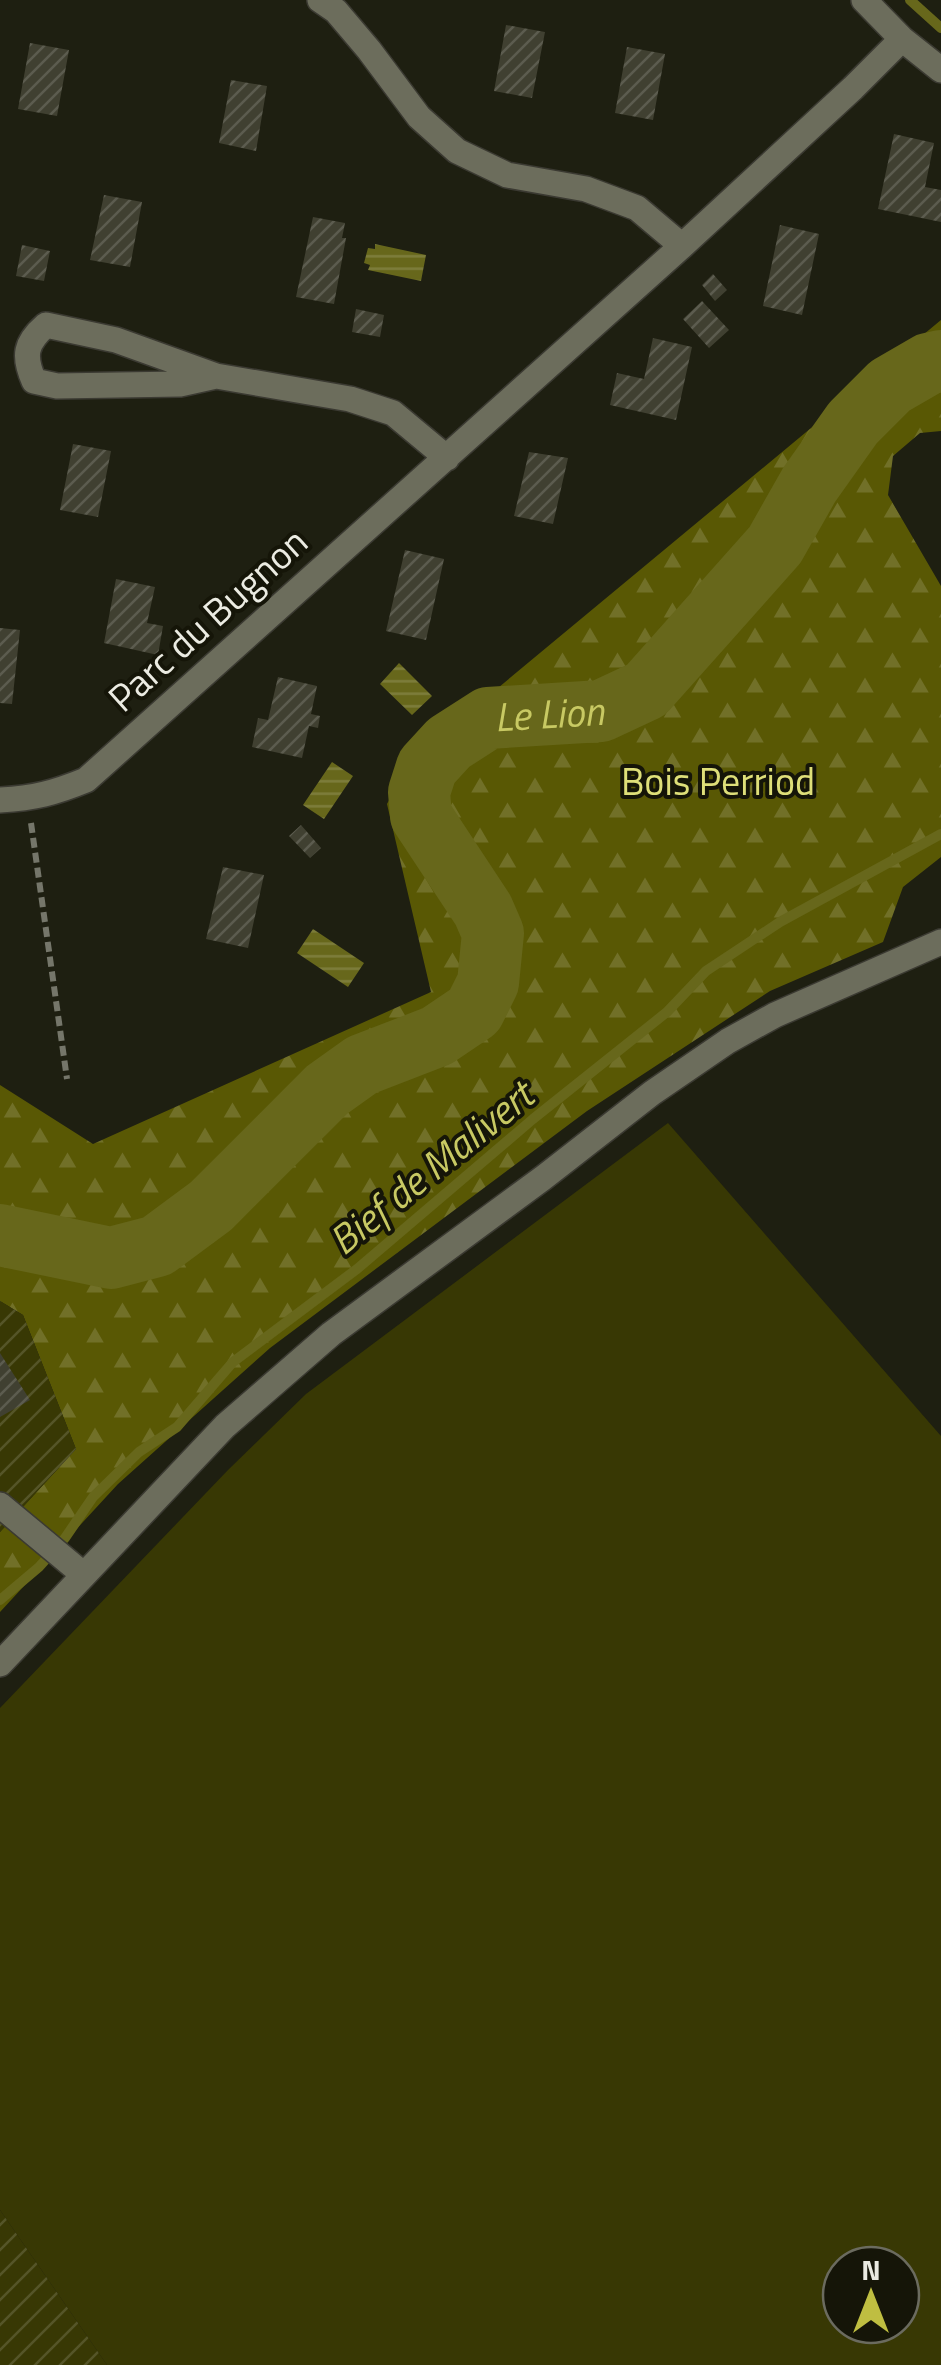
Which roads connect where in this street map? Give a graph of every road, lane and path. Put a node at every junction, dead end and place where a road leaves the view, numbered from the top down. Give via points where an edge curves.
1 (320, 0) edge
2 (864, 0) edge
3 (902, 39) junction
4 (941, 70) edge
5 (682, 246) junction
6 (216, 376) junction
7 (446, 458) junction
8 (27, 798) junction
9 (0, 800) edge
10 (941, 942) edge
11 (67, 1079) dead end
12 (0, 1505) edge
13 (74, 1566) junction
14 (0, 1664) edge

1 - 5 street via 336,11 419,117 457,151 507,175 637,208
2 - 3 street
3 - 4 street
3 - 5 street, Parc du Bugnon
5 - 7 street, Parc du Bugnon
6 - 6 street via 116,340 46,325 27,350 34,380 57,386 180,384
6 - 7 street via 350,399 393,414
7 - 8 street, Parc du Bugnon via 86,780
8 - 9 street, Parc du Bugnon
8 - 11 path
10 - 13 street via 775,1014 652,1093 331,1334
12 - 13 street
13 - 14 street

